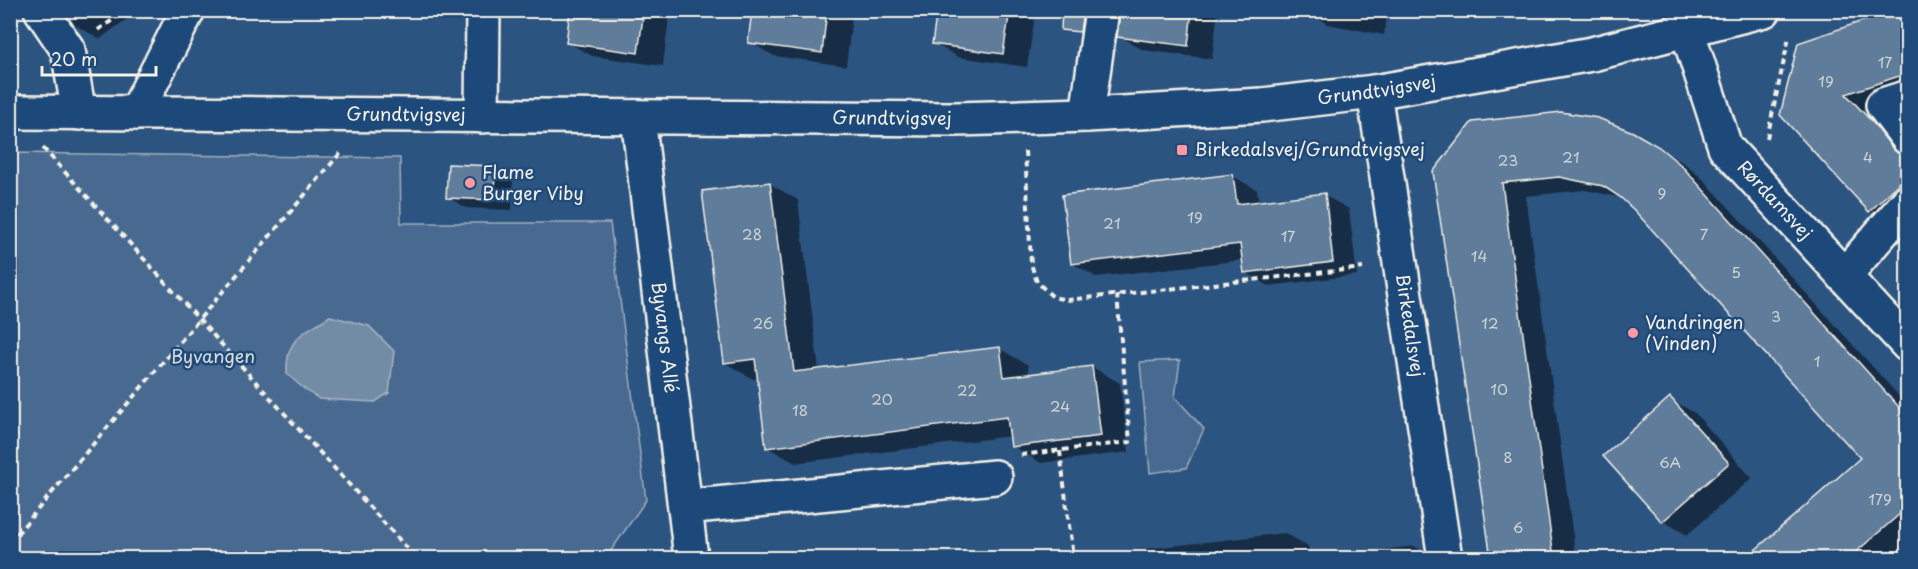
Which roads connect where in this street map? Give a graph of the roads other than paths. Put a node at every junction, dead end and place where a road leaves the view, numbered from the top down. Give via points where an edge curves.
1 (41, 10) edge
2 (188, 10) edge
3 (483, 10) edge
4 (1102, 10) edge
5 (1764, 10) edge
6 (1686, 30) junction
7 (1374, 92) junction
8 (1908, 97) edge
9 (11, 112) edge
10 (79, 113) junction
11 (136, 113) junction
12 (483, 116) junction
13 (1087, 116) junction
14 (638, 117) junction
15 (1908, 138) edge
16 (1908, 202) edge
17 (1844, 276) junction
18 (1908, 345) edge
19 (995, 477) dead end
20 (685, 507) junction
21 (691, 558) edge
22 (1445, 558) edge

1 - 10 street via 68,50
2 - 11 street
3 - 12 street
4 - 13 street
5 - 6 street, Grundtvigsvej
6 - 7 street, Grundtvigsvej via 1580,56
6 - 17 street, Rørdamsvej via 1725,147
7 - 13 street, Grundtvigsvej via 1262,105
7 - 22 street, Birkedalsvej
8 - 15 street via 1883,105
9 - 10 street, Grundtvigsvej
10 - 11 street, Grundtvigsvej
11 - 12 street, Grundtvigsvej
12 - 14 street, Grundtvigsvej
13 - 14 street, Grundtvigsvej
14 - 20 street, Byvangs Allé
16 - 17 street
17 - 18 street, Rørdamsvej
19 - 20 street
20 - 21 street, Byvangs Allé

